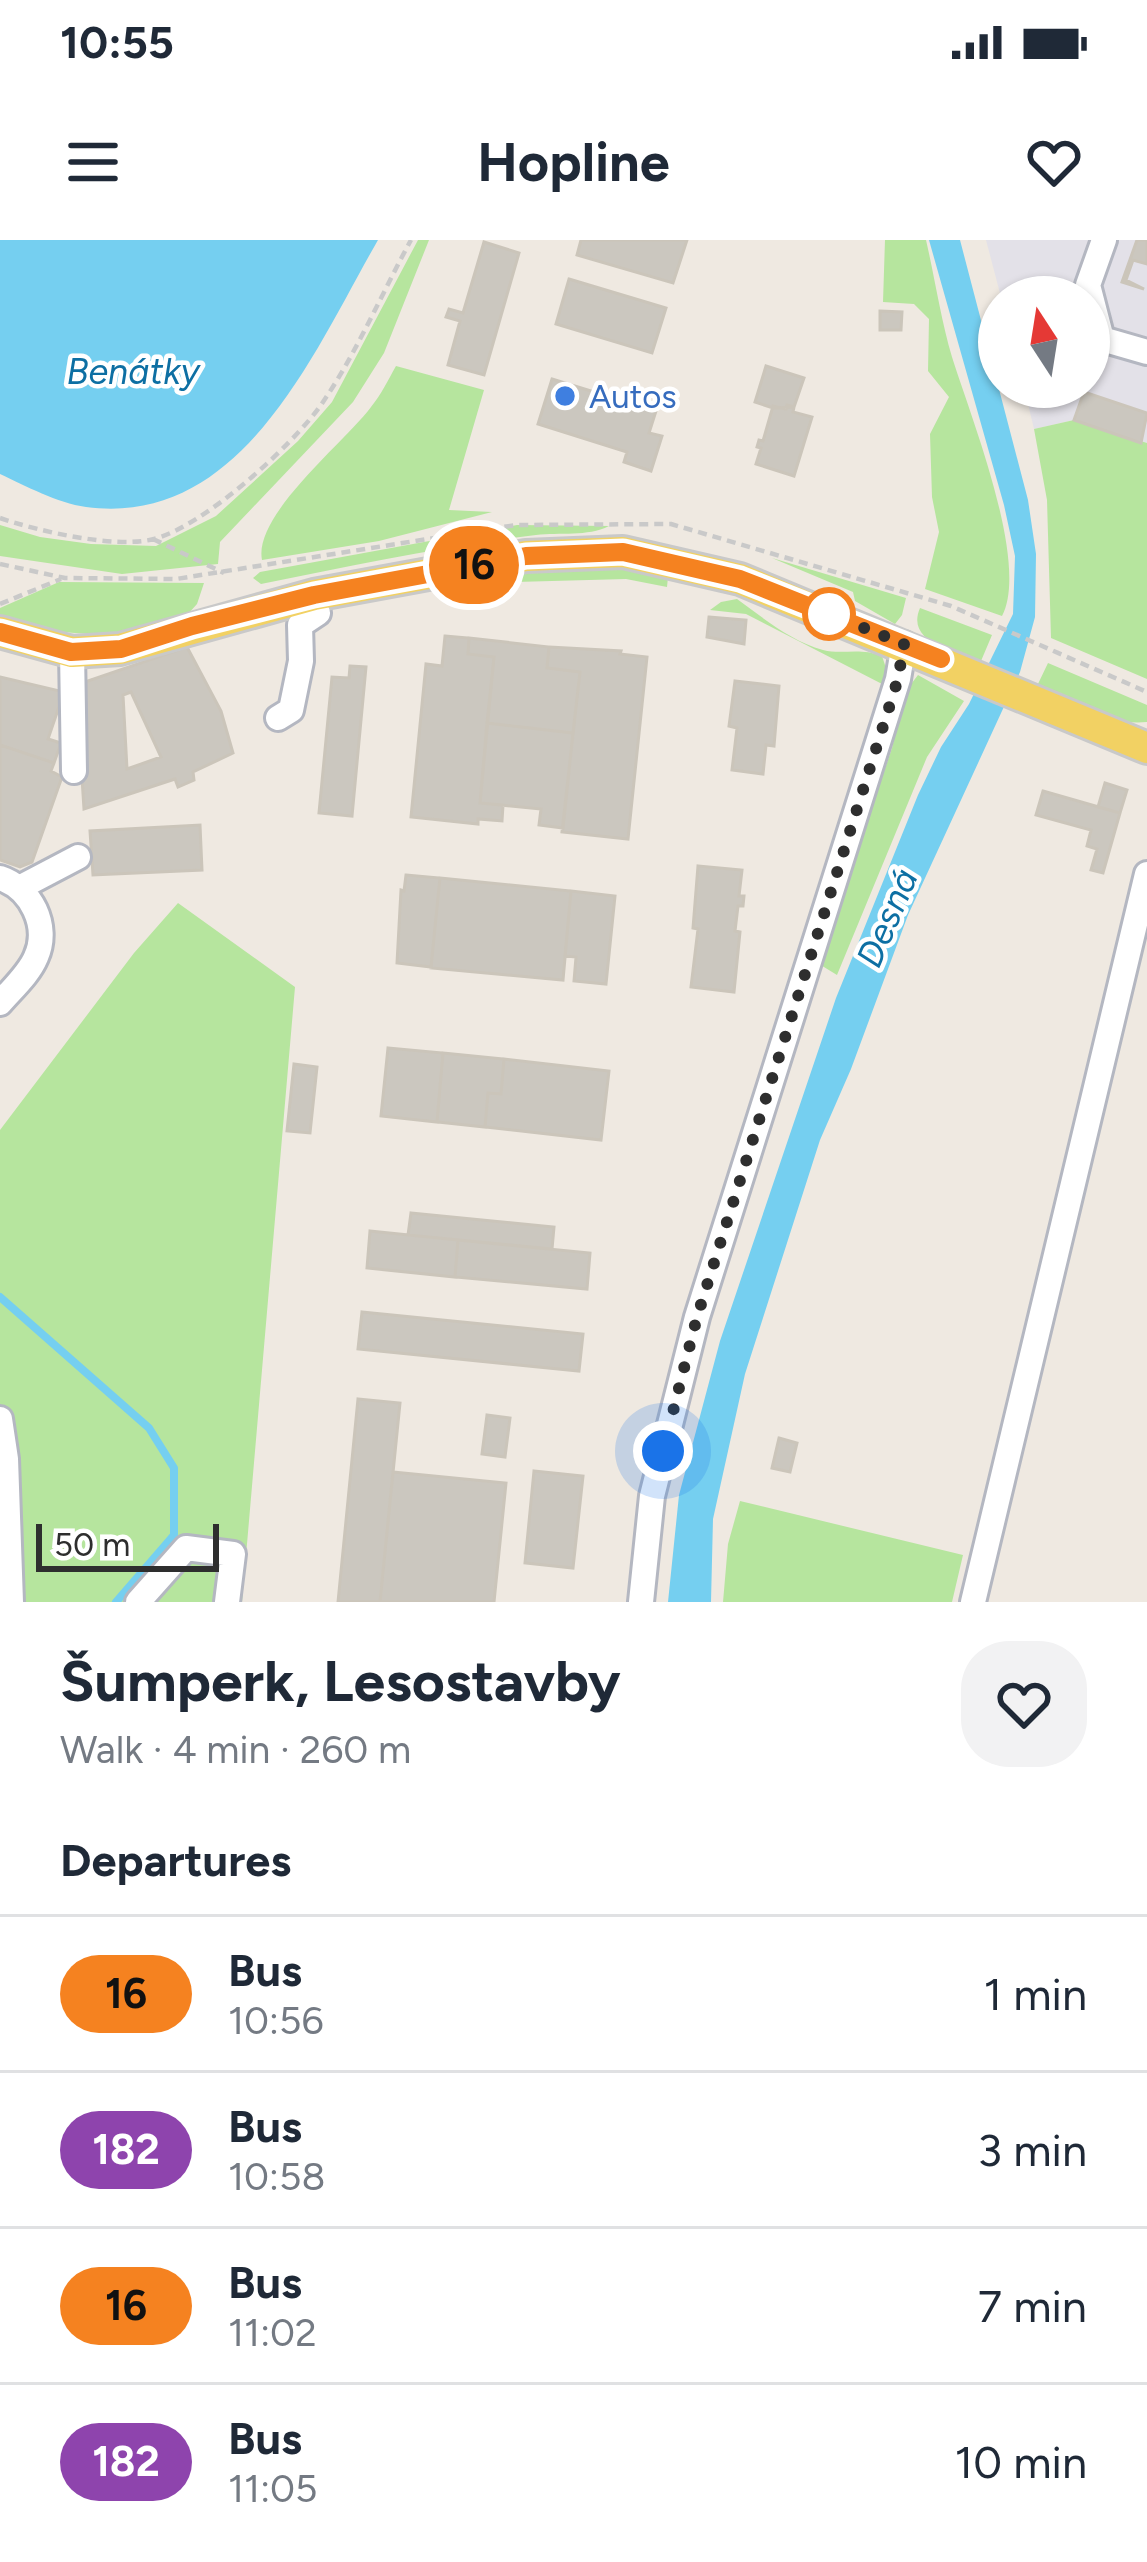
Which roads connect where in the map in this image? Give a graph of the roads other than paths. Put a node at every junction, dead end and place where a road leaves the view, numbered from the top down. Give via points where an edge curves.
1 (1104, 240) edge
2 (1147, 352) edge
3 (318, 614) dead end
4 (0, 632) edge
5 (904, 644) junction
6 (71, 652) junction
7 (278, 718) dead end
8 (1147, 748) edge
9 (74, 771) dead end
10 (78, 856) dead end
11 (1147, 874) edge
12 (10, 883) edge
13 (1, 1000) edge
14 (0, 1419) edge
15 (11, 1602) edge
16 (139, 1602) edge
17 (227, 1602) edge
18 (641, 1602) edge
19 (973, 1602) edge

1 - 2 street via 1088,284 1102,339
3 - 7 street via 300,625 291,710
4 - 6 main road
5 - 6 main road via 740,579 662,558 587,552 314,595 121,649
5 - 8 main road
5 - 18 street via 697,1317 652,1496
6 - 9 street
10 - 12 street
11 - 19 street
12 - 13 street via 34,905 40,940 34,963
14 - 15 street
16 - 17 street via 186,1548 233,1554

